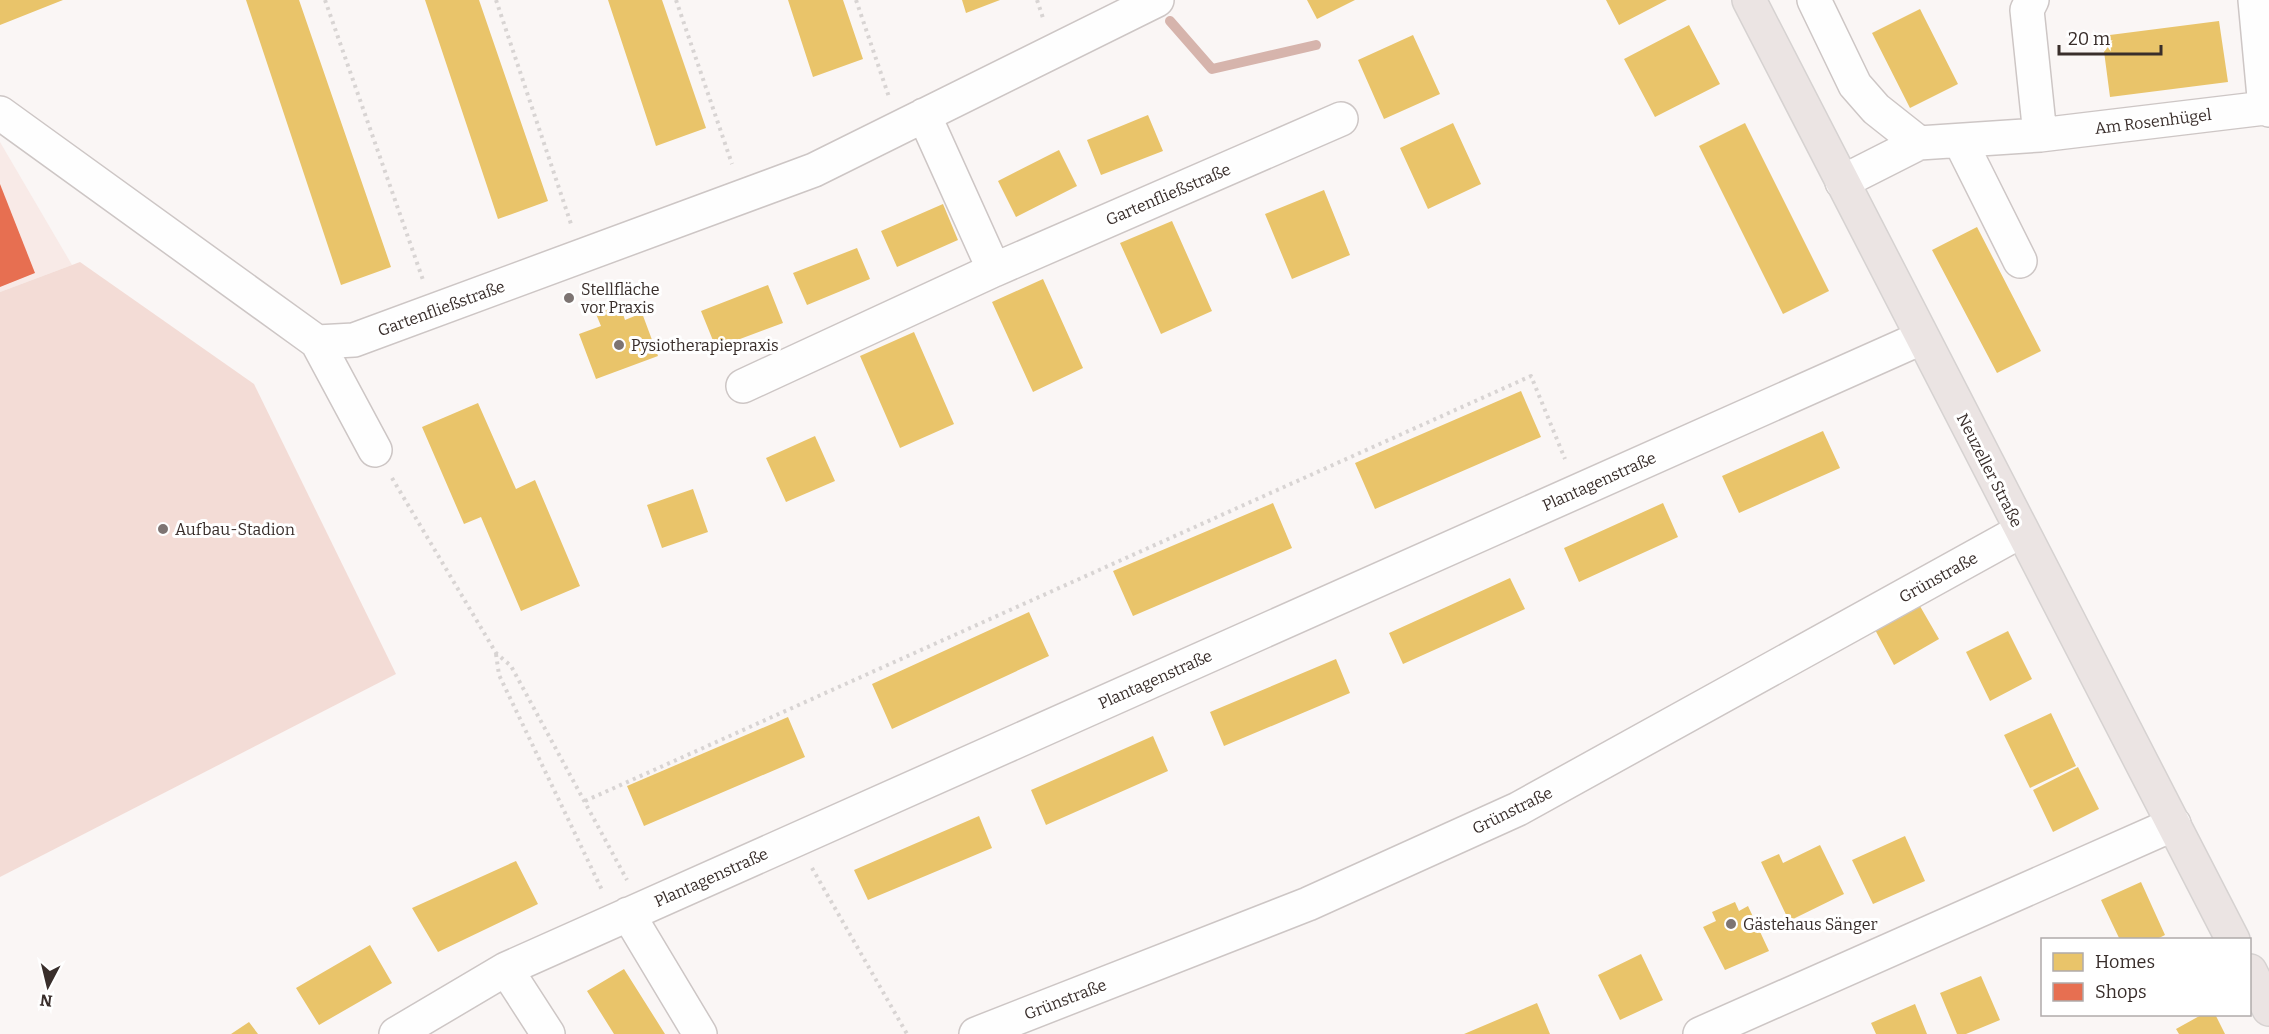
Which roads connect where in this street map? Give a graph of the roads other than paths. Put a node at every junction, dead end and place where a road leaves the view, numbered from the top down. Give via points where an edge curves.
1 (1157, 0) edge
2 (1749, 0) edge
3 (1814, 0) edge
4 (2032, 0) edge
5 (2255, 0) edge
6 (2267, 109) edge
7 (0, 113) edge
8 (1341, 119) dead end
9 (911, 121) junction
10 (2040, 135) junction
11 (1960, 141) junction
12 (1918, 144) junction
13 (1842, 182) junction
14 (2020, 261) dead end
15 (994, 270) junction
16 (1921, 338) junction
17 (317, 342) junction
18 (743, 387) dead end
19 (375, 450) road end
20 (2021, 531) junction
21 (2174, 824) junction
22 (629, 914) junction
23 (2232, 938) edge
24 (506, 969) junction
25 (2251, 973) edge
26 (2269, 1009) edge
27 (396, 1034) edge
28 (548, 1034) edge
29 (700, 1034) edge
30 (976, 1034) edge
31 (1700, 1034) edge

1 - 9 street, Gartenfließstraße
2 - 13 main road, Neuzeller Straße
3 - 12 street via 1854,85
4 - 10 street via 2027,10
5 - 6 street, Am Rosenhügel
6 - 10 street, Am Rosenhügel
7 - 17 street
8 - 15 street, Gartenfließstraße
9 - 15 street
9 - 17 street, Gartenfließstraße via 814,170 354,340
10 - 11 street, Am Rosenhügel
11 - 12 street, Am Rosenhügel
11 - 14 street
12 - 13 street, Am Rosenhügel
13 - 16 main road, Neuzeller Straße
15 - 18 street, Gartenfließstraße
16 - 20 main road, Neuzeller Straße
16 - 22 street, Plantagenstraße
17 - 19 street
20 - 21 main road, Neuzeller Straße
20 - 30 street, Grünstraße via 1518,809 1308,904
21 - 23 main road, Neuzeller Straße
21 - 31 street
22 - 24 street, Plantagenstraße
22 - 29 street
24 - 27 street, Plantagenstraße
24 - 28 street
25 - 26 main road

